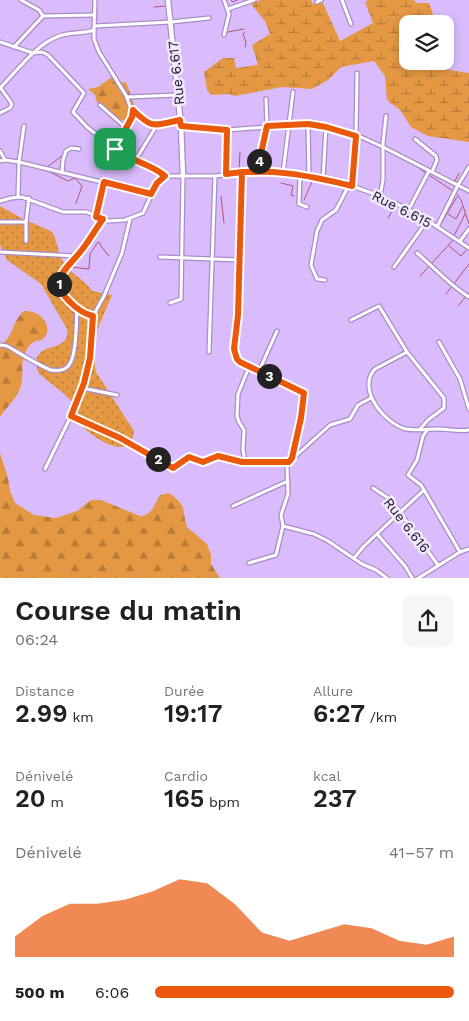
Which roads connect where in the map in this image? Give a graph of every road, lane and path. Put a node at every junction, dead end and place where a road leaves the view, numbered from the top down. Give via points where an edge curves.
1 (21, 0) edge
2 (95, 0) edge
3 (168, 0) edge
4 (224, 0) edge
5 (254, 0) edge
6 (321, 0) edge
7 (342, 0) edge
8 (317, 2) dead end
9 (228, 9) junction
10 (95, 15) junction
11 (43, 16) junction
12 (209, 18) dead end
13 (171, 22) junction
14 (352, 24) dead end
15 (95, 28) junction
16 (224, 35) dead end
17 (0, 42) edge
18 (14, 47) junction
19 (33, 54) junction
20 (357, 73) dead end
21 (0, 88) edge
22 (293, 92) dead end
23 (178, 95) junction
24 (127, 97) junction
25 (266, 99) dead end
26 (100, 104) dead end
27 (133, 110) junction
28 (0, 113) edge
29 (386, 116) dead end
30 (181, 123) junction
31 (308, 124) junction
32 (157, 125) junction
33 (290, 125) junction
34 (24, 126) dead end
35 (267, 126) junction
36 (326, 127) junction
37 (126, 128) junction
38 (227, 130) junction
39 (356, 136) junction
40 (415, 138) dead end
41 (383, 147) junction
42 (79, 149) dead end
43 (115, 149) junction
44 (0, 151) edge
45 (2, 161) edge
46 (135, 161) junction
47 (19, 162) junction
48 (469, 167) edge
49 (242, 172) junction
50 (257, 172) junction
51 (431, 172) junction
52 (62, 173) junction
53 (283, 173) junction
54 (226, 174) junction
55 (300, 175) junction
56 (165, 176) junction
57 (184, 176) junction
58 (215, 176) junction
59 (309, 176) junction
60 (323, 179) junction
61 (104, 182) junction
62 (458, 185) junction
63 (351, 186) junction
64 (469, 191) edge
65 (151, 194) junction
66 (18, 196) junction
67 (380, 196) junction
68 (28, 198) junction
69 (0, 201) edge
70 (307, 207) dead end
71 (409, 209) junction
72 (96, 217) junction
73 (103, 219) junction
74 (130, 219) junction
75 (426, 221) junction
76 (0, 222) edge
77 (26, 222) junction
78 (437, 227) junction
79 (469, 229) edge
80 (26, 241) dead end
81 (460, 241) junction
82 (469, 248) edge
83 (0, 252) edge
84 (417, 253) dead end
85 (76, 256) junction
86 (160, 257) dead end
87 (182, 258) junction
88 (211, 259) junction
89 (240, 260) junction
90 (394, 267) dead end
91 (325, 280) dead end
92 (469, 297) edge
93 (170, 303) dead end
94 (76, 308) junction
95 (93, 316) junction
96 (351, 320) dead end
97 (277, 331) dead end
98 (439, 342) dead end
99 (0, 345) edge
100 (209, 352) dead end
101 (407, 352) junction
102 (249, 367) junction
103 (259, 371) junction
104 (82, 388) junction
105 (117, 395) dead end
106 (371, 398) junction
107 (469, 409) edge
108 (71, 416) junction
109 (420, 429) junction
110 (429, 429) junction
111 (469, 430) edge
112 (291, 460) junction
113 (246, 462) junction
114 (45, 469) dead end
115 (288, 481) junction
116 (373, 488) dead end
117 (424, 490) junction
118 (233, 506) dead end
119 (400, 512) junction
120 (283, 526) junction
121 (377, 534) junction
122 (469, 549) edge
123 (460, 552) junction
124 (354, 558) junction
125 (248, 563) dead end
126 (438, 565) junction
127 (388, 578) edge
128 (415, 578) edge

1 - 11 street
2 - 10 street
3 - 13 street, Rue 6.617
4 - 9 street
5 - 9 street
6 - 8 street
7 - 14 street
9 - 16 street
10 - 11 street
10 - 15 street
11 - 18 street
12 - 13 street
13 - 15 street
13 - 23 street, Rue 6.617
15 - 19 street via 55,37
15 - 24 street via 94,39 99,52
17 - 18 street
18 - 19 street
19 - 21 street
19 - 43 street via 42,52 48,56 84,93 73,112
20 - 39 street
21 - 28 street via 12,104
22 - 33 street
23 - 24 street
23 - 30 street, Rue 6.617
24 - 27 street
25 - 35 street
26 - 37 street
27 - 32 street via 146,123
27 - 37 street
29 - 41 street
30 - 32 street
30 - 38 street
30 - 57 street, Rue 6.617
31 - 33 street
31 - 36 street
31 - 59 street
32 - 46 street
33 - 35 street
33 - 53 street
34 - 47 street
35 - 38 street
35 - 50 street
36 - 39 street
36 - 60 street
37 - 43 street
38 - 54 street
39 - 41 street
39 - 63 street
40 - 51 street via 437,158
41 - 51 street
41 - 67 street
42 - 52 street via 66,151
43 - 46 street
44 - 45 street
45 - 47 street
46 - 56 street
47 - 52 street
47 - 66 street
48 - 62 street
49 - 50 street, Rue 6.615
49 - 54 street, Rue 6.615
49 - 89 street
50 - 53 street, Rue 6.615
51 - 62 street
51 - 71 street
52 - 61 street
53 - 55 street, Rue 6.615
54 - 58 street, Rue 6.615
55 - 59 street, Rue 6.615
55 - 70 street via 299,204
56 - 57 street, Rue 6.615
56 - 65 street
57 - 58 street, Rue 6.615
57 - 87 street
58 - 88 street
59 - 60 street, Rue 6.615
60 - 63 street, Rue 6.615
61 - 65 street
61 - 72 street
62 - 64 street
62 - 78 street
63 - 67 street, Rue 6.615
63 - 91 street via 336,210 322,220 317,230 311,267 317,279
65 - 74 street via 143,212
66 - 68 street
66 - 69 street
67 - 71 street, Rue 6.615
68 - 72 street via 63,212 87,212
68 - 77 street
71 - 75 street, Rue 6.615
72 - 73 street
73 - 74 street
73 - 85 street
74 - 95 street via 122,254
75 - 78 street, Rue 6.615
75 - 90 street
76 - 77 street
77 - 80 street
78 - 81 street, Rue 6.615
79 - 81 street
81 - 82 street, Rue 6.615
83 - 85 street
84 - 92 street
85 - 94 street via 59,281 60,290
86 - 87 street
87 - 88 street
87 - 93 street via 181,299
88 - 89 street
88 - 100 street
89 - 102 street via 234,349 237,359
94 - 95 street
94 - 99 street via 72,354 69,366 62,370 49,370
95 - 104 street via 90,358
96 - 101 street via 379,306
97 - 103 street
98 - 107 street via 460,379
101 - 106 street via 371,373
101 - 109 street via 445,403 444,408
102 - 103 street
102 - 113 street via 238,394 237,416 244,430
103 - 112 street via 304,393
104 - 105 street
104 - 108 street
106 - 109 street via 401,427
106 - 112 street via 358,405 350,419 334,422
108 - 113 street via 120,438 173,468 189,457 203,462 218,456
108 - 114 street
109 - 110 street
110 - 111 street
110 - 117 street via 423,436 417,460 408,475
112 - 113 street
112 - 115 street via 287,467
115 - 118 street
115 - 120 street
116 - 119 street, Rue 6.616 via 385,495
117 - 119 street
117 - 123 street
119 - 121 street
119 - 126 street, Rue 6.616
120 - 124 street via 314,534
120 - 125 street via 276,555
121 - 124 street
121 - 128 street
122 - 123 street
123 - 126 street
124 - 127 street
126 - 128 street

